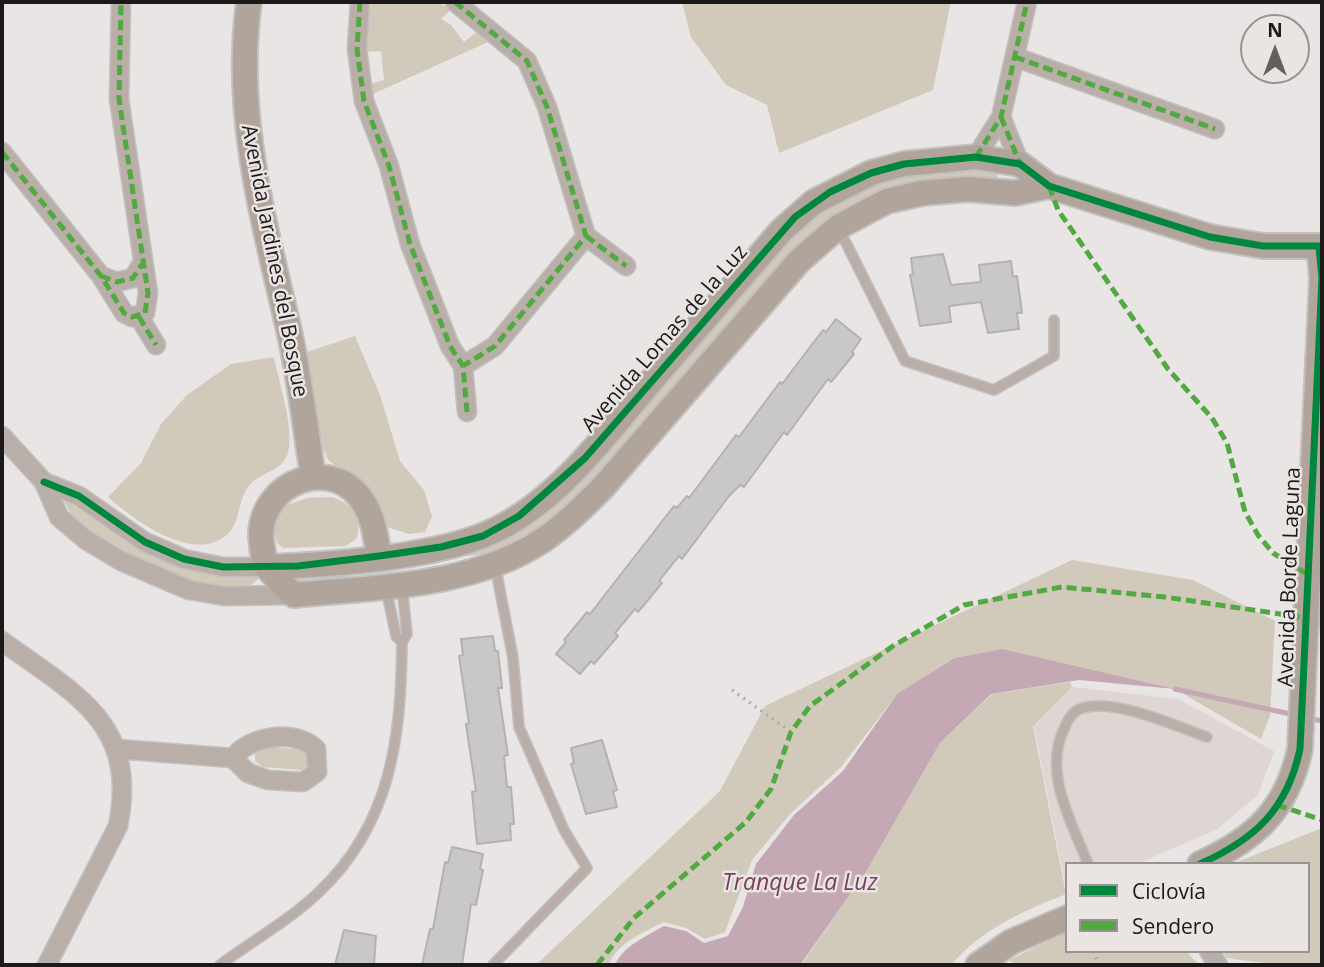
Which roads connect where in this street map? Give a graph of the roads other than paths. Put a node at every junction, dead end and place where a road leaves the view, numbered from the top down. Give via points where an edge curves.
1 (121, 2) edge
2 (249, 2) edge
3 (360, 2) edge
4 (455, 2) edge
5 (1027, 2) edge
6 (1015, 57) junction
7 (1001, 117) junction
8 (1215, 129) dead end
9 (2, 152) edge
10 (976, 157) junction
11 (1020, 164) junction
12 (1049, 186) junction
13 (838, 228) junction
14 (586, 236) junction
15 (1321, 247) edge
16 (142, 264) junction
17 (626, 266) dead end
18 (101, 276) junction
19 (1322, 278) edge
20 (139, 317) junction
21 (1054, 320) dead end
22 (156, 345) dead end
23 (463, 366) junction
24 (467, 412) dead end
25 (2, 436) edge
26 (313, 477) junction
27 (44, 482) junction
28 (379, 556) junction
29 (494, 563) junction
30 (267, 567) junction
31 (393, 585) junction
32 (295, 595) junction
33 (2, 641) edge
34 (402, 642) junction
35 (1206, 737) dead end
36 (117, 748) junction
37 (233, 758) dead end
38 (1087, 862) edge
39 (1204, 862) edge
40 (1065, 919) edge
41 (47, 965) edge
42 (220, 965) edge
43 (493, 965) edge
44 (978, 965) edge

1 - 16 street via 119,99
2 - 26 street, Avenida Jardines del Bosque via 245,104 261,216 290,338
3 - 23 street via 357,49 365,101 410,244 450,346
4 - 14 street via 527,61 547,107
5 - 6 street
6 - 7 street
6 - 8 street
7 - 10 street
7 - 11 street
9 - 18 street
10 - 11 street, Avenida Lomas de la Luz
10 - 28 street, Avenida Lomas de la Luz via 887,168 848,182 814,202 782,230 585,458 528,509 483,536
11 - 12 street, Avenida Lomas de la Luz
12 - 13 street, Avenida Lomas de la Luz via 1015,193 968,189 922,193 887,201
12 - 15 street, Avenida Lomas de la Luz via 1210,237 1263,246
13 - 21 lane via 905,361 994,390 1054,356
13 - 29 street, Avenida Lomas de la Luz via 799,261 573,517 542,541
14 - 17 street
14 - 23 street via 495,346
15 - 19 street, Avenida Borde Laguna
16 - 18 street via 133,278 117,282
16 - 20 street via 148,308
18 - 20 street via 124,313
19 - 39 street, Avenida Borde Laguna via 1300,749 1286,793 1262,826 1239,845
20 - 22 street
23 - 24 street
25 - 27 street, Avenida Lomas de la Luz
26 - 28 street via 351,488 365,504
26 - 30 street via 292,483 266,509 261,537
27 - 30 street, Avenida Lomas de la Luz via 79,496 145,542 184,559 223,567
27 - 32 street, Avenida Lomas de la Luz via 59,517 86,540 144,573 190,590 224,596
28 - 30 street, Avenida Lomas de la Luz
29 - 31 street, Avenida Lomas de la Luz
29 - 43 lane via 513,658 519,727 564,830 587,868
30 - 32 street
31 - 32 street, Avenida Lomas de la Luz
31 - 34 lane via 390,597 396,636
31 - 34 lane via 407,634
33 - 36 street via 92,707
34 - 42 lane via 401,711 391,771 355,851 318,893
35 - 38 lane via 1123,709 1082,708 1069,718 1054,758 1063,798
36 - 37 street
36 - 41 street via 122,803 118,826
40 - 44 street via 1011,942

